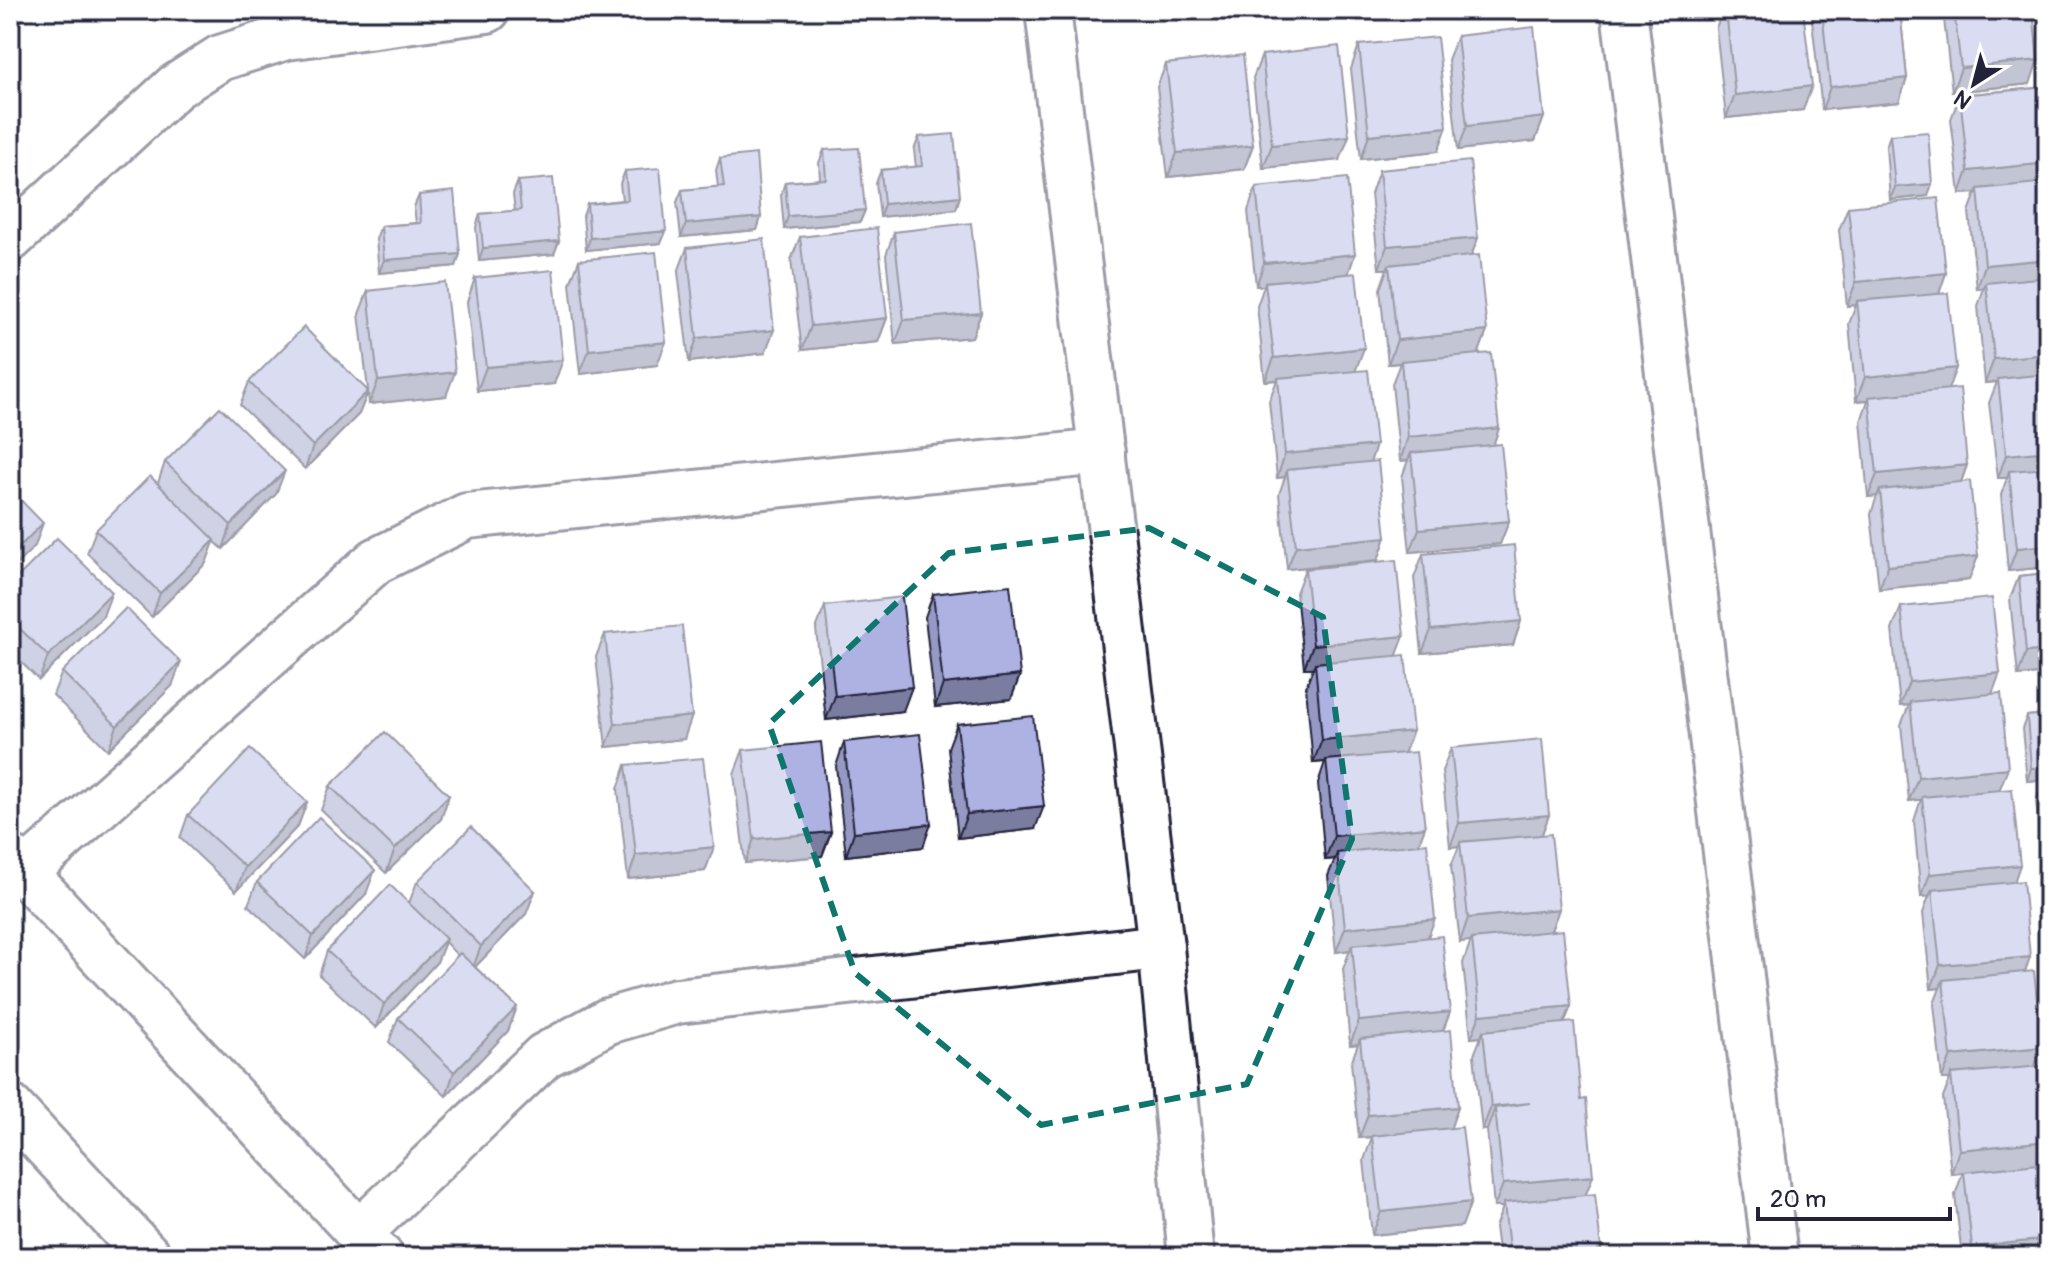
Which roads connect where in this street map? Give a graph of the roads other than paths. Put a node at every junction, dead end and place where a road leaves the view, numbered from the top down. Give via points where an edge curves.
1 (487, 10) edge
2 (1048, 10) edge
3 (1624, 10) edge
4 (10, 239) edge
5 (1102, 452) junction
6 (17, 865) edge
7 (1161, 947) junction
8 (10, 1107) edge
9 (370, 1245) edge
10 (149, 1257) edge
11 (1191, 1257) edge
12 (1775, 1257) edge

1 - 4 street via 286,37 220,58 175,87
2 - 5 street
3 - 12 street
5 - 6 street via 467,516 376,561
5 - 7 street
6 - 9 street
7 - 9 street via 677,1001 608,1021 544,1056
7 - 11 street
8 - 10 street

